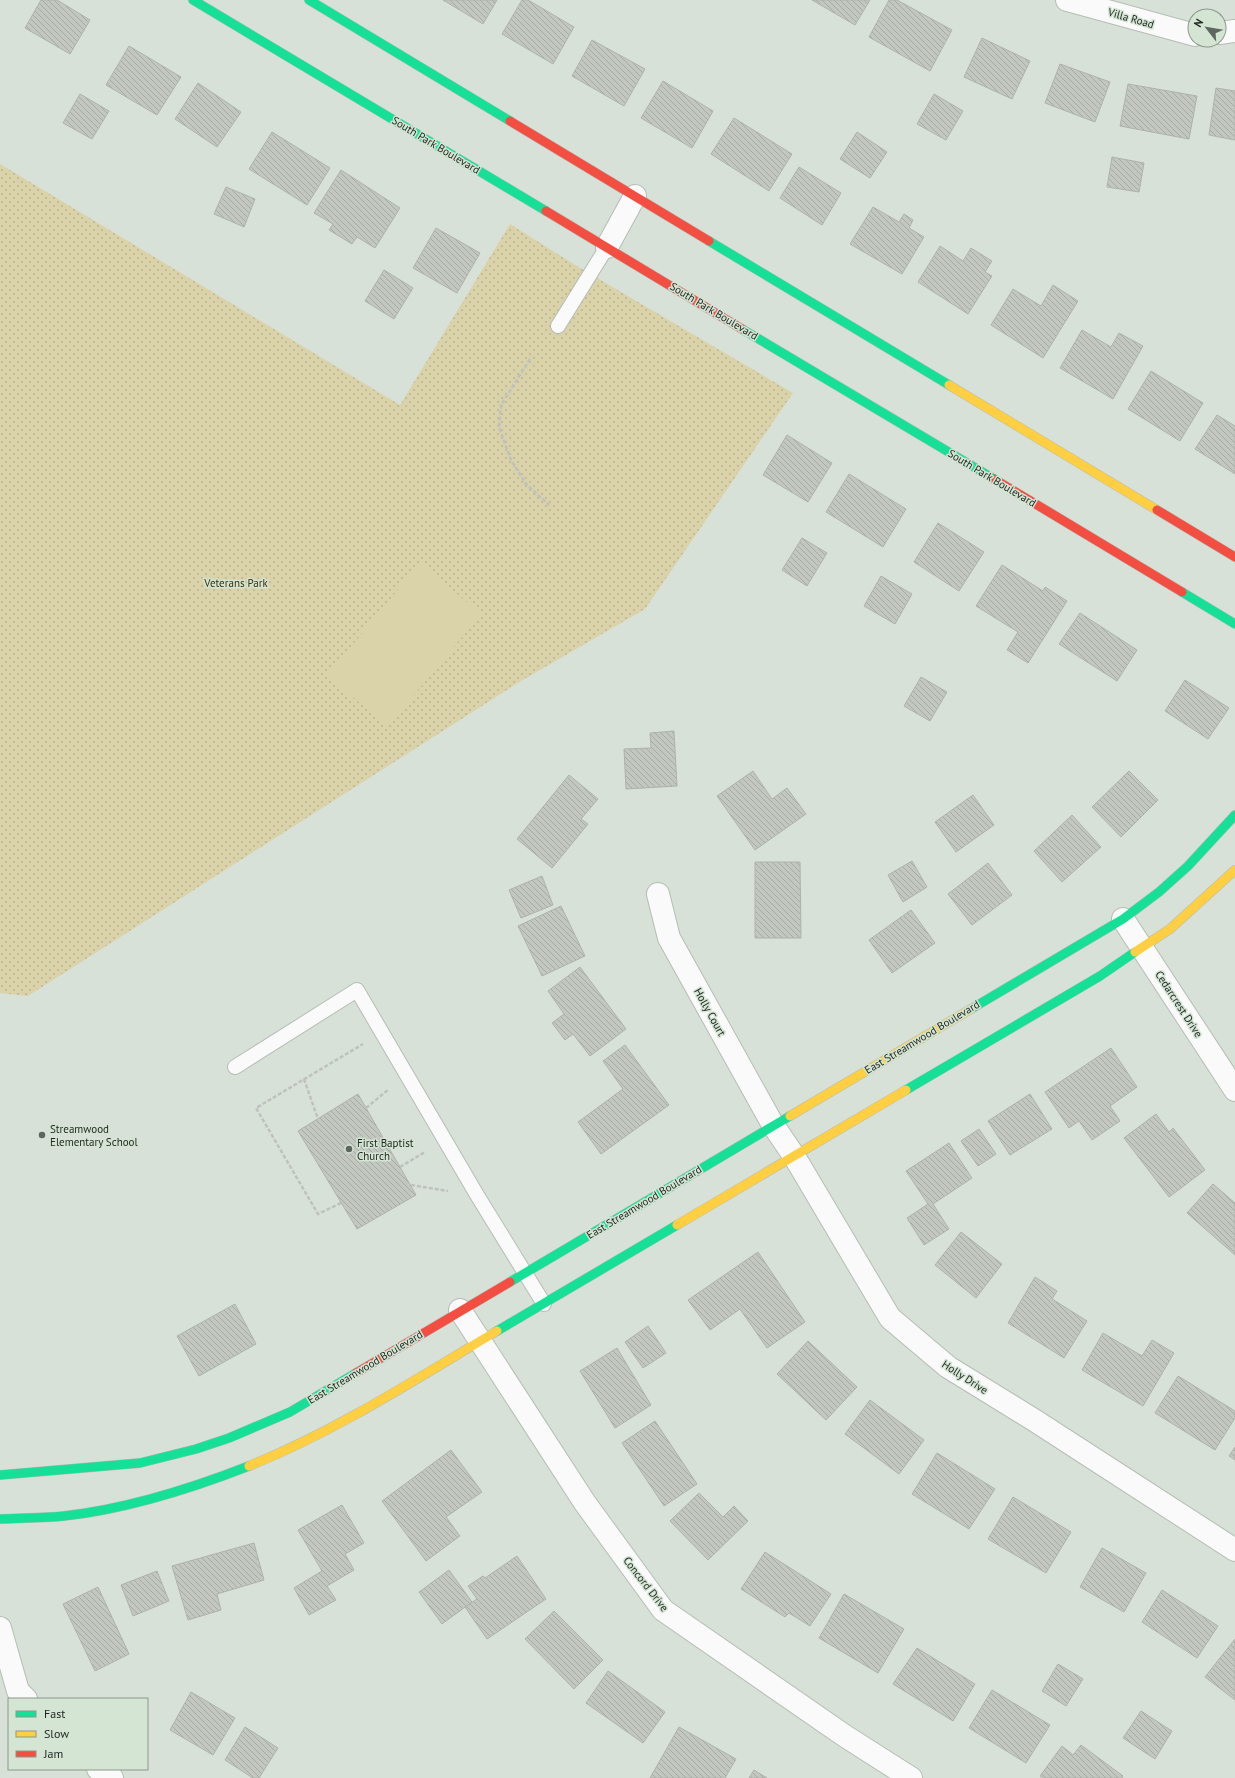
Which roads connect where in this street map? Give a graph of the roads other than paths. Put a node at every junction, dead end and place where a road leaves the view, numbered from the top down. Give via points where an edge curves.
1 (193, 0) edge
2 (308, 0) edge
3 (1067, 0) edge
4 (1187, 33) edge
5 (636, 196) junction
6 (606, 246) junction
7 (558, 326) dead end
8 (1235, 557) edge
9 (1235, 624) edge
10 (1235, 815) edge
11 (1235, 870) edge
12 (658, 894) dead end
13 (1122, 919) junction
14 (1143, 948) junction
15 (235, 1067) dead end
16 (1235, 1090) edge
17 (774, 1125) junction
18 (794, 1156) junction
19 (525, 1272) junction
20 (544, 1304) junction
21 (460, 1310) junction
22 (480, 1341) junction
23 (0, 1475) edge
24 (0, 1518) edge
25 (1235, 1550) edge
26 (0, 1628) edge
27 (25, 1698) edge
28 (100, 1770) edge
29 (112, 1778) edge
30 (911, 1778) edge

1 - 6 street, South Park Boulevard
2 - 5 street
3 - 4 street, Villa Road
5 - 6 street
5 - 8 street
6 - 7 lane
6 - 9 street, South Park Boulevard
10 - 13 street, East Streamwood Boulevard via 1171,882
11 - 14 street via 1170,929
12 - 17 street, Holly Court via 670,938
13 - 14 street, Cedarcrest Drive
13 - 17 street, East Streamwood Boulevard
14 - 16 street, Cedarcrest Drive
14 - 18 street via 1100,976
15 - 19 lane via 357,990
17 - 18 street, Holly Drive
17 - 19 street, East Streamwood Boulevard
18 - 20 street
18 - 25 street, Holly Drive via 890,1318 948,1367
19 - 20 lane
19 - 21 street, East Streamwood Boulevard
20 - 22 street
21 - 22 street, Concord Drive
21 - 23 street, East Streamwood Boulevard via 290,1412 229,1438 140,1463
22 - 24 street via 331,1427 273,1456 228,1474 125,1506 64,1516
22 - 30 street, Concord Drive via 585,1503 663,1610 845,1736
26 - 27 street via 18,1691
28 - 29 street

